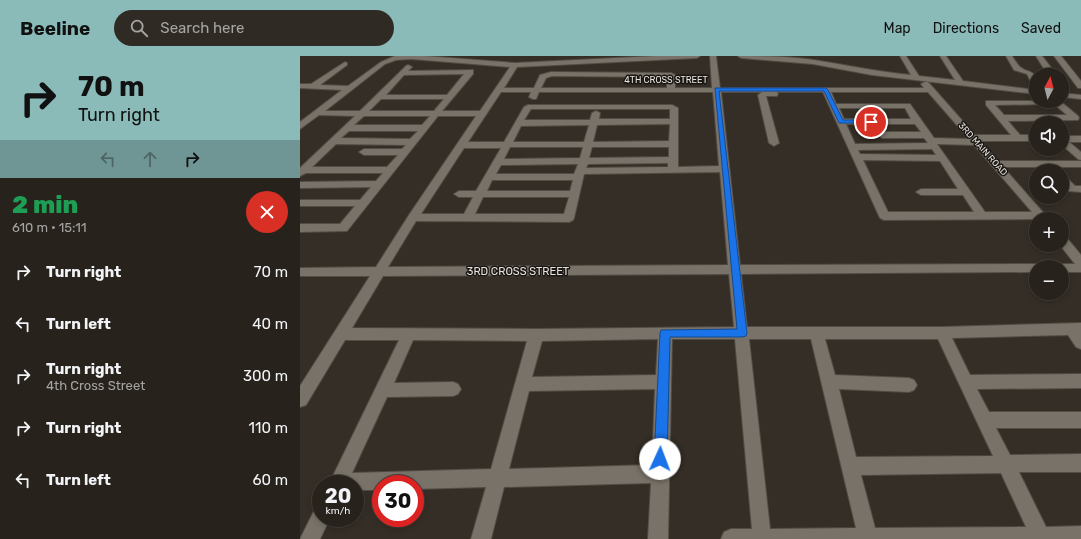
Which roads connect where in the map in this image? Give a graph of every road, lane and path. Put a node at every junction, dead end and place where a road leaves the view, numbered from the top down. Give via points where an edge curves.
1 (479, 56) edge
2 (697, 56) edge
3 (713, 56) edge
4 (740, 56) edge
5 (903, 56) edge
6 (943, 56) edge
7 (1009, 56) edge
8 (1039, 56) edge
9 (1057, 56) edge
10 (398, 57) edge
11 (636, 58) edge
12 (793, 58) edge
13 (599, 59) edge
14 (472, 62) junction
15 (345, 64) dead end
16 (515, 65) junction
17 (1048, 68) edge
18 (1029, 74) edge
19 (919, 78) junction
20 (961, 84) junction
21 (300, 86) edge
22 (1081, 86) edge
23 (313, 87) junction
24 (348, 88) junction
25 (498, 90) junction
26 (536, 90) junction
27 (601, 90) junction
28 (671, 90) junction
29 (716, 90) junction
30 (930, 90) junction
31 (1029, 91) edge
32 (827, 92) junction
33 (305, 93) dead end
34 (1069, 96) edge
35 (379, 97) junction
36 (451, 97) junction
37 (1081, 97) edge
38 (1029, 102) edge
39 (833, 106) junction
40 (528, 107) junction
41 (597, 107) junction
42 (1064, 108) edge
43 (316, 113) junction
44 (362, 113) junction
45 (437, 114) junction
46 (483, 114) junction
47 (1002, 118) junction
48 (1078, 118) edge
49 (594, 121) junction
50 (674, 121) junction
51 (917, 121) junction
52 (841, 122) junction
53 (518, 123) junction
54 (300, 126) edge
55 (347, 128) junction
56 (424, 128) junction
57 (882, 135) dead end
58 (1018, 138) junction
59 (1029, 138) edge
60 (1069, 139) edge
61 (1081, 139) edge
62 (974, 140) junction
63 (333, 141) junction
64 (931, 141) junction
65 (412, 142) junction
66 (774, 143) dead end
67 (589, 144) junction
68 (674, 144) junction
69 (508, 145) junction
70 (462, 146) junction
71 (1069, 146) edge
72 (852, 147) junction
73 (364, 152) dead end
74 (405, 152) junction
75 (858, 157) junction
76 (1081, 157) edge
77 (942, 158) junction
78 (498, 162) junction
79 (997, 164) junction
80 (1029, 164) edge
81 (1069, 164) edge
82 (1081, 164) edge
83 (673, 165) junction
84 (581, 169) junction
85 (725, 169) junction
86 (390, 170) junction
87 (302, 171) edge
88 (490, 177) junction
89 (300, 184) edge
90 (379, 184) junction
91 (1076, 189) edge
92 (921, 192) dead end
93 (966, 192) junction
94 (459, 194) dead end
95 (479, 194) junction
96 (575, 194) junction
97 (1081, 197) edge
98 (300, 203) edge
99 (362, 203) junction
100 (1038, 212) edge
101 (982, 216) junction
102 (414, 217) junction
103 (468, 217) junction
104 (1029, 217) edge
105 (300, 228) edge
106 (1069, 248) edge
107 (1081, 263) edge
108 (1029, 268) edge
109 (1069, 268) edge
110 (1081, 268) edge
111 (735, 270) junction
112 (300, 272) edge
113 (379, 272) junction
114 (1076, 329) edge
115 (817, 332) junction
116 (665, 333) junction
117 (742, 333) junction
118 (942, 333) junction
119 (341, 334) junction
120 (409, 334) junction
121 (536, 335) junction
122 (1081, 343) edge
123 (1081, 381) edge
124 (664, 382) junction
125 (829, 382) junction
126 (966, 382) junction
127 (524, 384) junction
128 (909, 385) dead end
129 (453, 389) dead end
130 (382, 390) junction
131 (300, 400) edge
132 (985, 420) junction
133 (1081, 420) edge
134 (1081, 463) edge
135 (1006, 464) junction
136 (850, 466) junction
137 (660, 474) junction
138 (342, 475) edge
139 (498, 478) junction
140 (364, 482) edge
141 (316, 527) edge
142 (1081, 536) edge
143 (1041, 537) edge
144 (868, 538) edge
145 (310, 539) edge
146 (481, 539) edge
147 (658, 539) edge
148 (731, 539) edge
149 (762, 539) edge

1 - 14 street
2 - 11 street
3 - 29 street
4 - 12 street
5 - 19 street, 3RD MAIN ROAD
6 - 20 street
7 - 18 street via 1017,68
8 - 17 street
9 - 22 street
10 - 14 street
10 - 24 street via 383,63
11 - 13 street
12 - 19 street
13 - 16 street
14 - 16 street
15 - 23 street
16 - 25 street
19 - 20 street
19 - 30 street, 3RD MAIN ROAD
20 - 31 street
21 - 23 street
23 - 24 street
23 - 33 street
24 - 43 street
25 - 26 street, 4TH CROSS STREET
25 - 46 street
26 - 27 street, 4TH CROSS STREET
26 - 28 street via 543,77 551,74 659,74 671,75
26 - 40 street
27 - 28 street, 4TH CROSS STREET
27 - 41 street
28 - 29 street, 4TH CROSS STREET
29 - 32 street, 4TH CROSS STREET
29 - 85 street
30 - 32 street, 4TH CROSS STREET
30 - 62 street, 3RD MAIN ROAD
32 - 39 street
32 - 66 street via 763,94
34 - 37 street
35 - 36 street
35 - 36 street via 406,70 470,72
35 - 44 street
36 - 45 street
38 - 47 street via 989,103
39 - 51 street via 907,106
39 - 52 street
40 - 41 street
40 - 53 street
41 - 49 street
41 - 50 street via 672,107
42 - 48 street
43 - 44 street
43 - 54 street
44 - 45 street
44 - 55 street
45 - 46 street
45 - 56 street
46 - 70 street
47 - 48 street
47 - 58 street
49 - 50 street
49 - 53 street
49 - 67 street
50 - 68 street
51 - 52 street
51 - 64 street
52 - 72 street
53 - 69 street
55 - 56 street
55 - 63 street
56 - 65 street
57 - 64 street
58 - 59 street
58 - 62 street
60 - 61 street
62 - 64 street
62 - 79 street, 3RD MAIN ROAD
63 - 65 street
63 - 87 street
64 - 72 street
64 - 77 street
65 - 74 street
67 - 68 street
67 - 69 street
67 - 84 street
68 - 83 street
69 - 70 street
69 - 78 street
70 - 102 street
71 - 76 street
72 - 75 street
73 - 74 street
74 - 86 street
75 - 77 street
75 - 101 street via 884,216
77 - 93 street
78 - 84 street
78 - 88 street
79 - 80 street
79 - 100 street, 3RD MAIN ROAD
81 - 82 street
83 - 84 street
83 - 85 street
84 - 88 street
84 - 96 street
85 - 111 street
86 - 87 street
86 - 90 street
88 - 95 street
89 - 90 street
90 - 99 street
91 - 97 street
92 - 93 street
93 - 101 street
94 - 95 street
95 - 96 street
95 - 103 street
96 - 103 street via 569,218
98 - 99 street
99 - 105 street via 343,228
101 - 104 street
102 - 103 street
102 - 113 street
106 - 107 street
108 - 111 street, 3RD CROSS STREET
109 - 110 street
111 - 113 street, 3RD CROSS STREET
111 - 117 street
112 - 113 street, 3RD CROSS STREET
113 - 119 street
114 - 118 street
114 - 122 street
115 - 117 street
115 - 118 street
115 - 125 street
116 - 117 street
116 - 121 street
116 - 124 street
117 - 149 street
118 - 126 street
119 - 120 street
119 - 131 street
120 - 121 street
120 - 130 street
121 - 127 street
123 - 126 street
124 - 127 street
124 - 137 street
125 - 128 street
125 - 136 street
126 - 132 street
127 - 139 street
129 - 130 street
130 - 138 street
132 - 133 street
132 - 135 street
134 - 135 street
135 - 136 street
135 - 143 street
136 - 144 street
137 - 139 street
137 - 147 street
139 - 140 street
139 - 146 street
141 - 145 street
142 - 143 street
143 - 144 street
144 - 149 street
148 - 149 street

